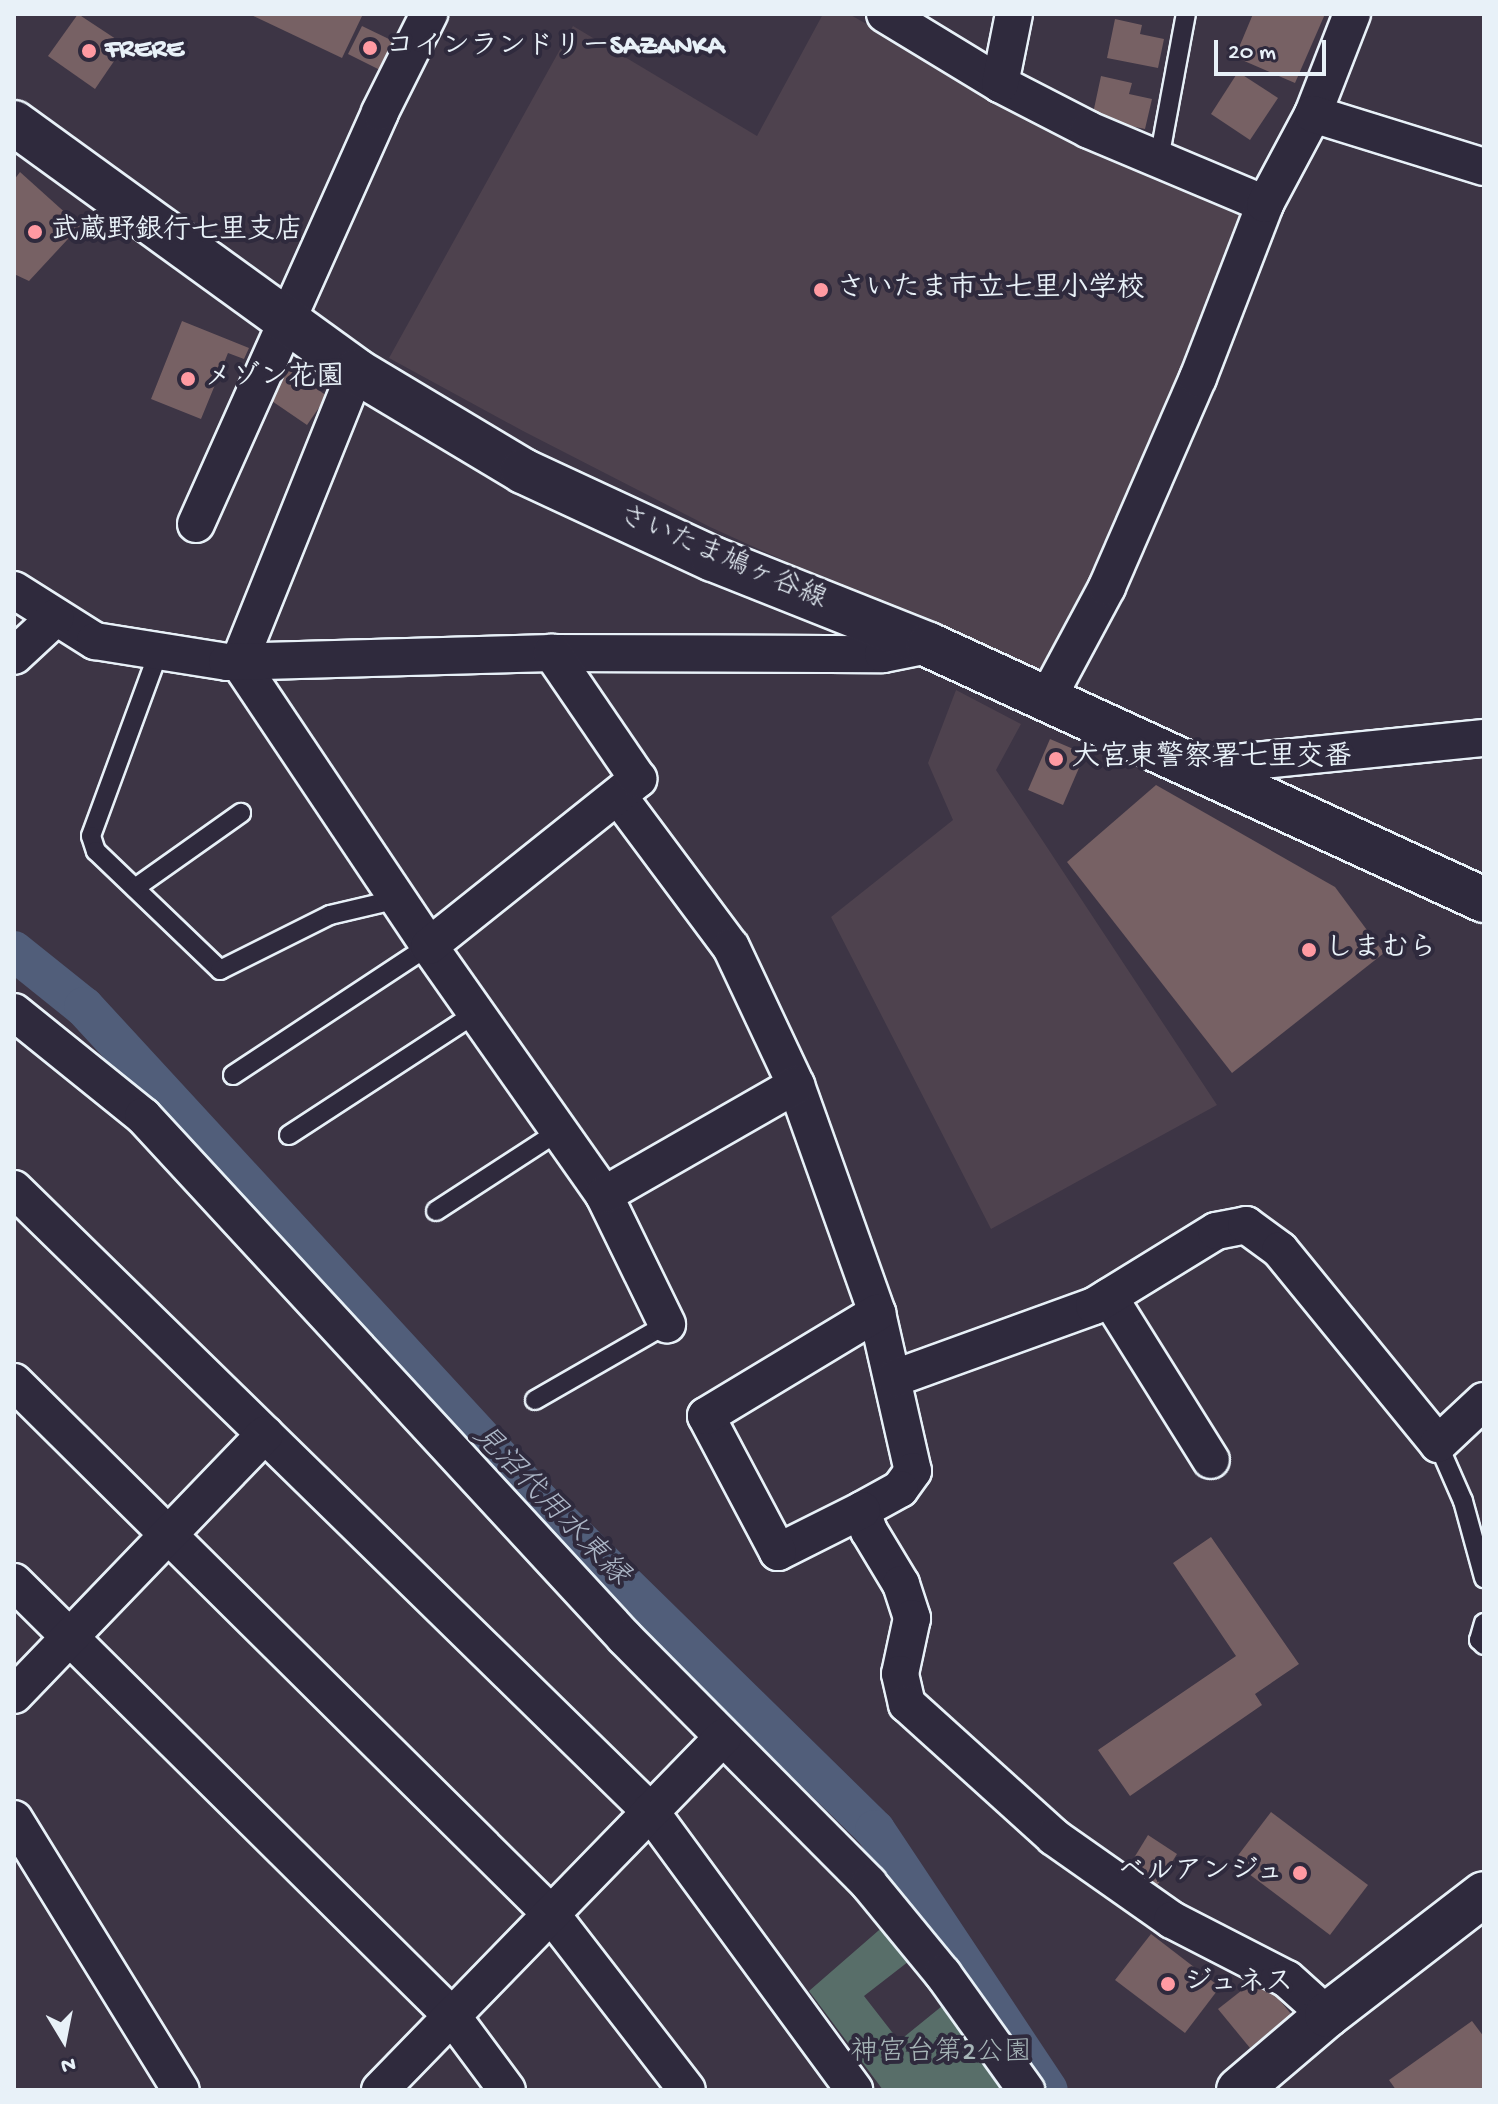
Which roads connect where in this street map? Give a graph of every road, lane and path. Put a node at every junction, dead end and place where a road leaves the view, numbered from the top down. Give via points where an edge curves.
1 (429, 14) edge
2 (885, 14) edge
3 (1014, 14) edge
4 (1186, 14) edge
5 (1352, 14) edge
6 (1000, 84) junction
7 (1313, 114) junction
8 (14, 123) edge
9 (1159, 159) junction
10 (1484, 167) edge
11 (1265, 204) junction
12 (290, 320) junction
13 (356, 371) junction
14 (196, 524) dead end
15 (14, 590) edge
16 (56, 617) junction
17 (929, 645) junction
18 (159, 651) junction
19 (552, 653) junction
20 (14, 656) edge
21 (239, 662) junction
22 (1047, 699) junction
23 (1484, 738) edge
24 (1193, 767) junction
25 (619, 797) junction
26 (241, 813) dead end
27 (135, 888) junction
28 (398, 899) junction
29 (1484, 900) edge
30 (429, 946) junction
31 (14, 1012) edge
32 (478, 1012) junction
33 (233, 1075) dead end
34 (796, 1085) junction
35 (559, 1131) junction
36 (289, 1135) dead end
37 (14, 1189) edge
38 (604, 1195) junction
39 (436, 1211) dead end
40 (1109, 1297) junction
41 (877, 1313) junction
42 (667, 1324) joint
43 (895, 1378) junction
44 (14, 1382) edge
45 (535, 1400) dead end
46 (1484, 1401) edge
47 (265, 1434) junction
48 (1438, 1444) junction
49 (1211, 1460) dead end
50 (862, 1510) junction
51 (169, 1535) junction
52 (1484, 1578) edge
53 (14, 1582) edge
54 (1484, 1623) edge
55 (70, 1638) junction
56 (1484, 1645) edge
57 (14, 1695) edge
58 (723, 1737) junction
59 (650, 1811) junction
60 (14, 1819) edge
61 (1484, 1894) edge
62 (551, 1914) junction
63 (1327, 2015) junction
64 (452, 2016) junction
65 (1247, 2087) edge
66 (181, 2090) edge
67 (380, 2090) edge
68 (507, 2090) edge
69 (687, 2090) edge
70 (854, 2090) edge
71 (1026, 2090) edge

1 - 12 street via 380,112
2 - 6 street
3 - 6 street
4 - 9 lane
5 - 7 street
6 - 9 street
7 - 10 street
7 - 11 street
8 - 12 main road, さいたま鳩ヶ谷線
9 - 11 street
11 - 22 street via 1198,378 1113,573
12 - 13 main road, さいたま鳩ヶ谷線
12 - 14 street
13 - 17 main road, さいたま鳩ヶ谷線 via 523,471 713,559
13 - 21 street
15 - 16 street
16 - 18 street via 95,641
16 - 20 street
17 - 19 street via 883,654
17 - 22 main road, さいたま鳩ヶ谷線
18 - 21 street
18 - 27 lane via 91,836 96,851
19 - 21 street
19 - 25 street via 638,779
21 - 28 street
22 - 24 main road, さいたま鳩ヶ谷線
23 - 24 street
24 - 29 main road, さいたま鳩ヶ谷線
25 - 30 street
25 - 34 street via 731,947
26 - 27 lane
27 - 28 lane via 220,970 330,915
28 - 30 street
30 - 32 street
30 - 33 lane
31 - 58 street via 143,1116 625,1638
32 - 35 street
32 - 36 lane
34 - 38 street
34 - 41 street
35 - 38 street
35 - 39 lane
37 - 47 street
38 - 42 street
40 - 43 street
40 - 48 street via 1216,1231 1246,1225 1280,1250
40 - 49 street
41 - 43 street
41 - 50 street via 706,1416 778,1552
42 - 45 lane
43 - 50 street via 913,1471 900,1489
44 - 51 street
46 - 48 street
47 - 51 street
47 - 59 street
48 - 52 lane via 1463,1501
50 - 63 street via 901,1584 912,1618 900,1674 907,1704 1054,1837 1172,1920 1287,1979
51 - 55 street
51 - 62 street
53 - 55 street
54 - 56 lane via 1479,1640
55 - 57 street
55 - 64 street
58 - 59 street
58 - 71 street via 869,1884 943,1974
59 - 62 street
59 - 70 street
60 - 66 street
61 - 63 main road
62 - 64 street
62 - 69 street
63 - 65 main road
64 - 67 street
64 - 68 street

